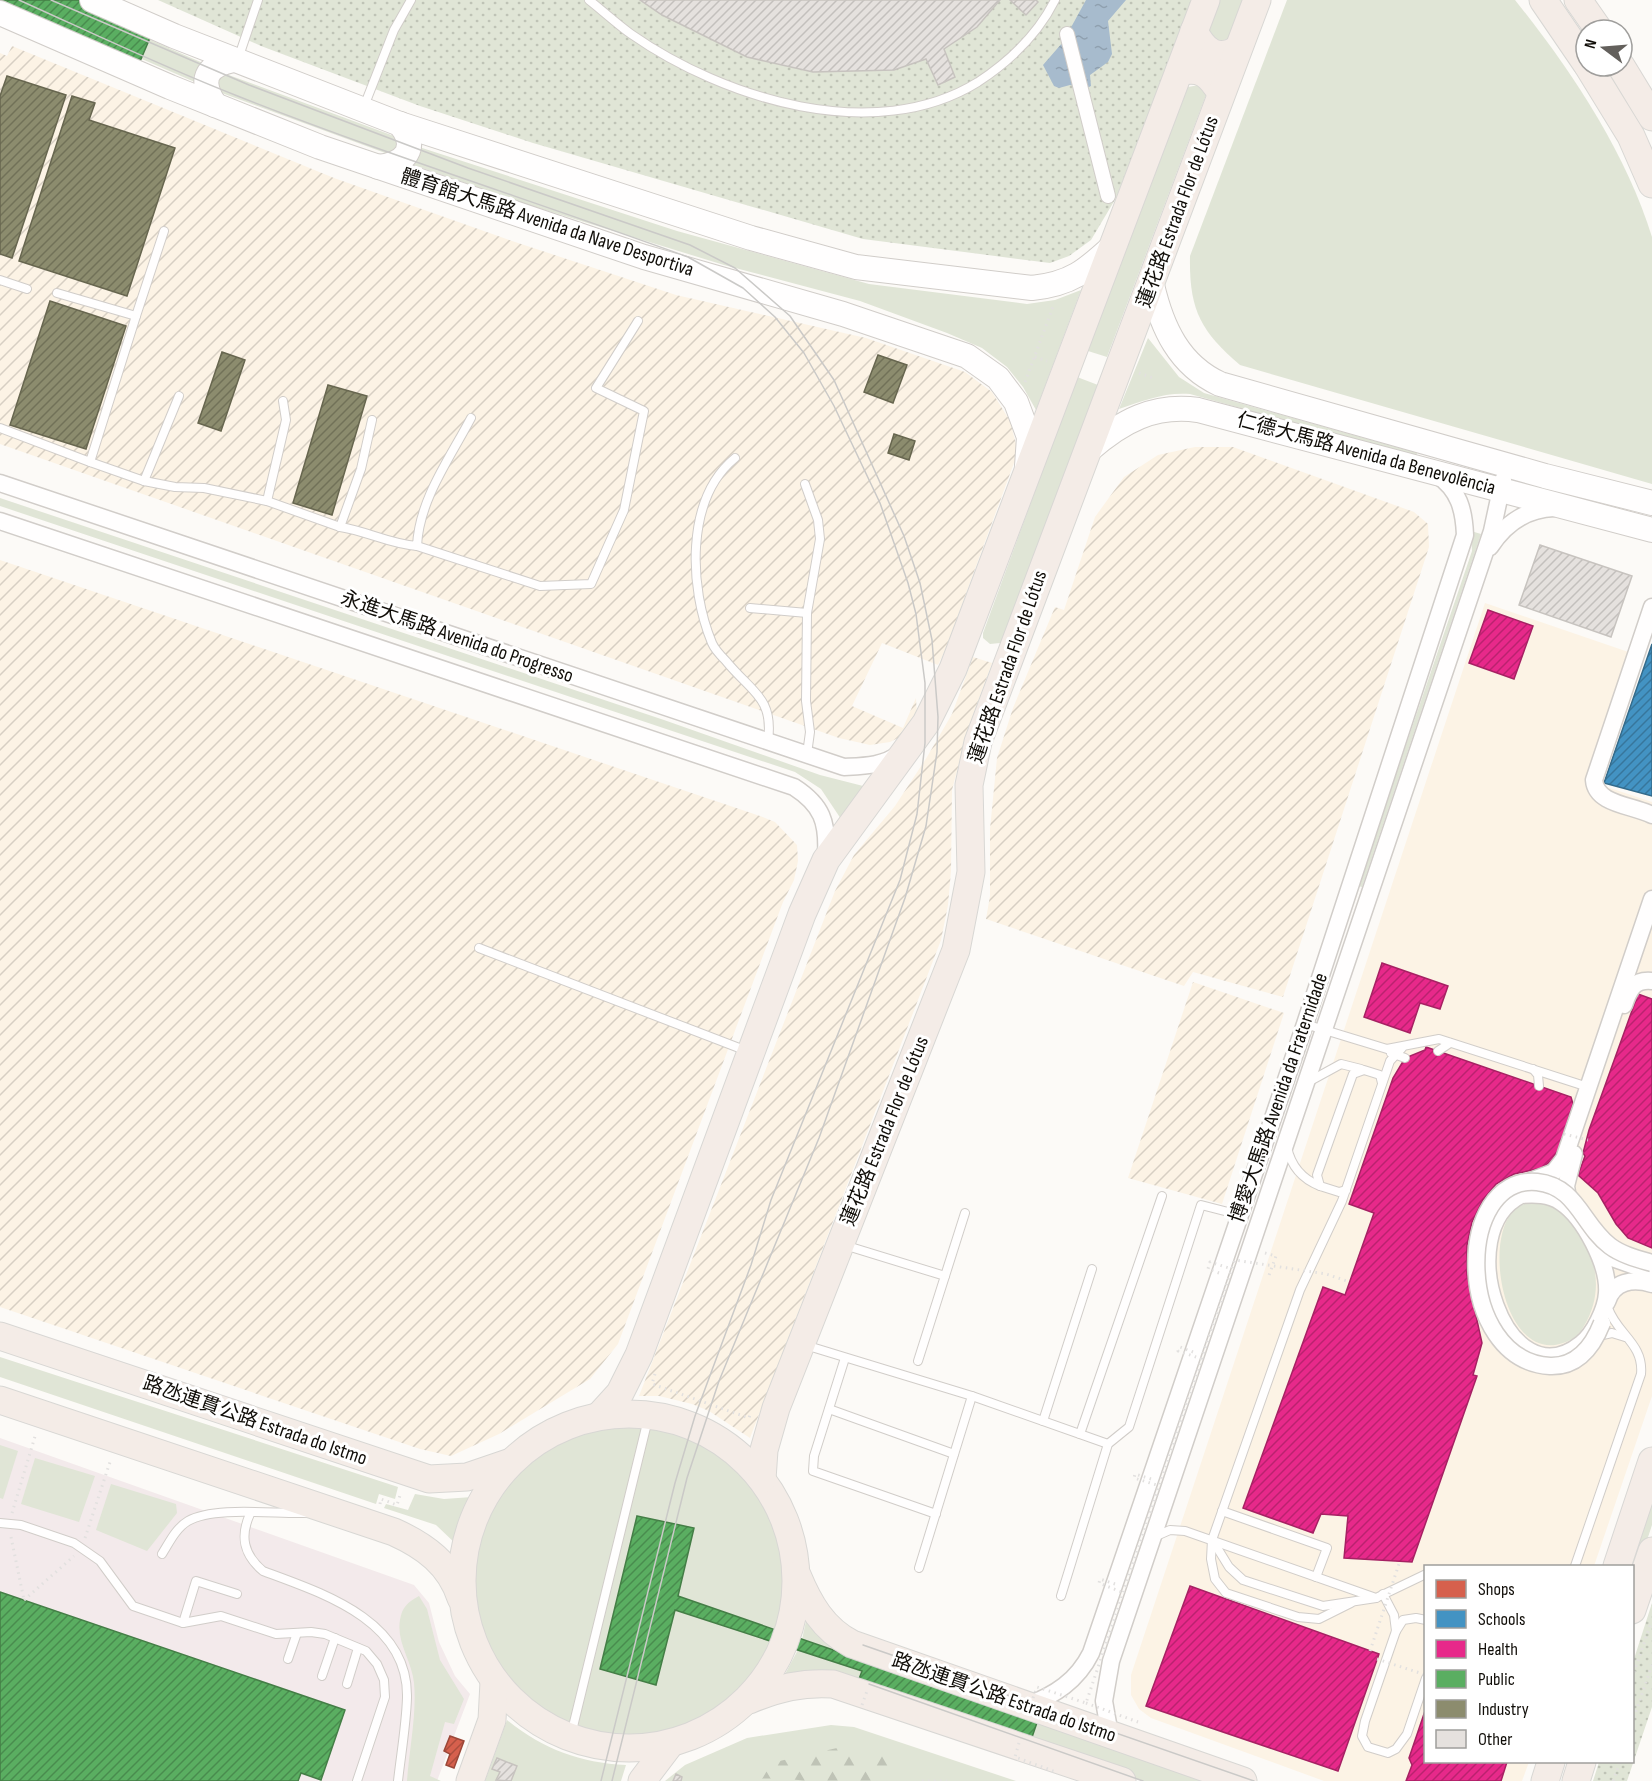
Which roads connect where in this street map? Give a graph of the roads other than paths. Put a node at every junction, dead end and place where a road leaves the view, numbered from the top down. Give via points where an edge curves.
1 (92, 0) edge
2 (258, 0) edge
3 (411, 0) edge
4 (589, 0) edge
5 (1055, 0) edge
6 (1206, 0) edge
7 (1257, 0) edge
8 (1543, 0) edge
9 (1578, 0) edge
10 (0, 13) edge
11 (1591, 18) edge
12 (1194, 31) junction
13 (1067, 34) dead end
14 (1574, 46) edge
15 (1238, 49) junction
16 (236, 61) junction
17 (1179, 72) junction
18 (1595, 78) edge
19 (1628, 78) edge
20 (1221, 93) junction
21 (215, 105) junction
22 (362, 110) junction
23 (1652, 117) edge
24 (400, 124) junction
25 (378, 167) junction
26 (1652, 184) edge
27 (1108, 196) dead end
28 (164, 231) dead end
29 (1114, 245) junction
30 (0, 280) edge
31 (1152, 285) junction
32 (27, 289) dead end
33 (57, 293) dead end
34 (136, 316) junction
35 (638, 321) dead end
36 (179, 396) dead end
37 (283, 401) dead end
38 (471, 418) dead end
39 (372, 420) dead end
40 (0, 428) edge
41 (1089, 450) junction
42 (735, 458) dead end
43 (90, 462) junction
44 (1506, 464) junction
45 (1429, 470) junction
46 (1026, 478) junction
47 (144, 481) junction
48 (0, 483) edge
49 (805, 484) dead end
50 (1501, 489) junction
51 (267, 501) junction
52 (1652, 503) edge
53 (1566, 507) junction
54 (0, 521) edge
55 (340, 527) junction
56 (1652, 530) edge
57 (417, 546) junction
58 (1483, 558) junction
59 (750, 608) dead end
60 (1652, 609) edge
61 (807, 613) junction
62 (972, 624) junction
63 (1013, 644) junction
64 (768, 741) junction
65 (912, 744) junction
66 (807, 754) junction
67 (1652, 814) edge
68 (826, 860) junction
69 (1652, 899) edge
70 (479, 948) dead end
71 (1631, 959) junction
72 (1652, 981) edge
73 (1305, 1024) junction
74 (1325, 1029) junction
75 (1451, 1042) junction
76 (1377, 1046) junction
77 (1402, 1048) junction
78 (1437, 1051) dead end
79 (750, 1053) junction
80 (1394, 1054) junction
81 (1406, 1058) dead end
82 (1533, 1069) junction
83 (1364, 1070) junction
84 (1552, 1075) junction
85 (1306, 1084) junction
86 (1382, 1086) junction
87 (1592, 1088) junction
88 (1266, 1137) junction
89 (1286, 1143) junction
90 (1528, 1182) junction
91 (1320, 1186) junction
92 (1346, 1190) junction
93 (1162, 1196) dead end
94 (1571, 1211) junction
95 (965, 1213) dead end
96 (1240, 1215) junction
97 (1590, 1239) junction
98 (841, 1244) junction
99 (1652, 1263) edge
100 (1092, 1269) dead end
101 (1652, 1272) edge
102 (945, 1275) junction
103 (1652, 1284) edge
104 (1607, 1316) junction
105 (0, 1336) edge
106 (1629, 1339) junction
107 (802, 1344) junction
108 (845, 1358) junction
109 (918, 1361) dead end
110 (972, 1396) junction
111 (0, 1400) edge
112 (829, 1409) junction
113 (600, 1415) junction
114 (649, 1415) junction
115 (1043, 1421) junction
116 (1080, 1434) junction
117 (1108, 1444) junction
118 (954, 1454) junction
119 (512, 1461) junction
120 (1652, 1461) edge
121 (762, 1479) junction
122 (1222, 1510) junction
123 (338, 1513) junction
124 (250, 1514) junction
125 (936, 1514) junction
126 (4, 1524) edge
127 (1154, 1537) junction
128 (1212, 1539) junction
129 (1652, 1551) edge
130 (162, 1554) dead end
131 (1575, 1565) edge
132 (1617, 1565) edge
133 (919, 1568) dead end
134 (797, 1573) junction
135 (1424, 1574) edge
136 (1316, 1577) junction
137 (237, 1594) dead end
138 (1061, 1596) dead end
139 (1380, 1596) junction
140 (1351, 1603) junction
141 (1634, 1604) edge
142 (464, 1608) junction
143 (1424, 1620) edge
144 (183, 1623) junction
145 (1396, 1631) junction
146 (297, 1633) junction
147 (334, 1638) junction
148 (358, 1648) junction
149 (288, 1659) dead end
150 (322, 1676) dead end
151 (1424, 1679) edge
152 (494, 1682) junction
153 (347, 1684) dead end
154 (745, 1702) junction
155 (1030, 1702) junction
156 (1110, 1736) junction
157 (570, 1739) junction
158 (670, 1744) junction
159 (1550, 1763) edge
160 (1581, 1763) edge
161 (473, 1777) edge
162 (357, 1781) edge
163 (398, 1781) edge
164 (642, 1781) edge
165 (1122, 1781) edge
166 (1244, 1781) edge
167 (1545, 1781) edge
168 (1576, 1781) edge

1 - 16 main road
2 - 16 lane
3 - 22 lane via 394,30
4 - 5 lane via 632,35 701,73 771,100 804,108 854,112 905,110 956,95 995,71 1024,45
6 - 12 main road
7 - 15 main road, 蓮花路 Estrada Flor de Lótus
8 - 14 main road
9 - 11 main road
10 - 21 main road, 體育館大馬路 Avenida da Nave Desportiva
12 - 15 main road via 1201,45 1218,56 1228,56
12 - 17 main road
13 - 27 street
15 - 20 main road, 蓮花路 Estrada Flor de Lótus
16 - 21 main road via 218,63 207,75 206,92
16 - 22 main road
17 - 20 main road via 1201,70 1211,76
17 - 29 main road
18 - 26 main road via 1631,136
19 - 23 main road
20 - 31 main road, 蓮花路 Estrada Flor de Lótus
21 - 25 main road, 體育館大馬路 Avenida da Nave Desportiva
22 - 24 main road
24 - 25 main road via 408,134 409,147 403,159
24 - 29 main road via 650,207 856,267 1032,288 1053,286 1087,270
25 - 46 main road, 體育館大馬路 Avenida da Nave Desportiva via 644,257 843,314 967,356 998,378 1012,396 1029,437
28 - 34 lane
29 - 46 main road
30 - 32 lane
31 - 41 main road, 蓮花路 Estrada Flor de Lótus
31 - 44 main road, 仁德大馬路 Avenida da Benevolência via 1161,319 1178,351 1206,377
33 - 34 lane
34 - 43 lane
35 - 57 lane via 596,388 644,411 624,510 591,584 540,586
36 - 47 lane
37 - 51 lane via 286,420
38 - 57 lane via 424,508
39 - 55 lane via 361,468
40 - 43 lane
41 - 45 main road, 仁德大馬路 Avenida da Benevolência via 1111,430 1149,411 1177,407
41 - 63 main road, 蓮花路 Estrada Flor de Lótus
42 - 64 lane via 717,474 705,502 697,531 695,564 712,645 766,704 771,720
43 - 47 lane
44 - 50 street, 博愛大馬路 Avenida da Fraternidade
44 - 52 main road, 仁德大馬路 Avenida da Benevolência
45 - 50 main road, 仁德大馬路 Avenida da Benevolência
45 - 73 street, 博愛大馬路 Avenida da Fraternidade via 1457,495 1464,513 1465,535
46 - 62 main road
47 - 51 lane
48 - 64 street, 永進大馬路 Avenida do Progresso
49 - 61 lane via 818,520 820,539
50 - 53 main road, 仁德大馬路 Avenida da Benevolência
50 - 58 street, 博愛大馬路 Avenida da Fraternidade
51 - 55 lane
53 - 56 main road, 仁德大馬路 Avenida da Benevolência
53 - 58 street, 博愛大馬路 Avenida da Fraternidade via 1540,508 1516,519 1497,536
54 - 68 street, 永進大馬路 Avenida do Progresso via 794,787 813,799 822,815 827,836
55 - 57 lane via 391,543
58 - 74 street, 博愛大馬路 Avenida da Fraternidade
59 - 61 lane
60 - 67 street via 1594,786 1601,796
61 - 66 lane
62 - 63 main road via 975,638 984,649 1000,651
62 - 65 main road via 931,714
63 - 98 main road, 蓮花路 Estrada Flor de Lótus via 978,742 969,785 972,864 956,950
64 - 66 street, 永進大馬路 Avenida do Progresso
65 - 66 street, 永進大馬路 Avenida do Progresso via 892,759 868,766 844,766
65 - 68 main road
68 - 79 main road
69 - 71 street
70 - 79 lane
71 - 72 street via 1636,970
71 - 87 street
72 - 87 street via 1637,983 1629,990
73 - 74 lane
73 - 88 street, 博愛大馬路 Avenida da Fraternidade
74 - 76 lane
74 - 85 street, 博愛大馬路 Avenida da Fraternidade
75 - 77 lane via 1432,1039
75 - 78 lane
75 - 82 lane
76 - 77 lane
76 - 80 lane
77 - 80 lane
79 - 113 main road via 639,1355 620,1393
80 - 81 lane
80 - 86 lane
82 - 84 lane
82 - 84 lane via 1539,1086
83 - 85 lane via 1336,1066
83 - 86 lane via 1380,1076
83 - 91 lane via 1356,1071 1351,1078 1317,1175
84 - 87 lane
85 - 89 street, 博愛大馬路 Avenida da Fraternidade
86 - 92 lane
87 - 90 street via 1554,1172
87 - 94 street via 1567,1176 1565,1191
88 - 89 street
88 - 96 street, 博愛大馬路 Avenida da Fraternidade
89 - 91 lane via 1302,1176
89 - 127 street, 博愛大馬路 Avenida da Fraternidade
90 - 99 street, bridge via 1544,1183 1564,1192 1611,1247
90 - 104 street, bridge via 1502,1193 1491,1206 1478,1239 1478,1281 1492,1329 1513,1354 1538,1365 1553,1366 1581,1357
91 - 92 lane via 1339,1192
92 - 122 lane via 1300,1290
93 - 116 lane
94 - 97 street
94 - 104 street via 1562,1202 1542,1195 1521,1195 1502,1210 1490,1238 1488,1281 1502,1324 1520,1345 1542,1355 1558,1355 1585,1341
95 - 102 lane
96 - 117 lane via 1201,1205 1129,1427
96 - 155 street, 博愛大馬路 Avenida da Fraternidade via 1226,1271 1120,1588 1080,1673 1061,1689
97 - 101 street via 1615,1259
97 - 104 street via 1605,1269
98 - 102 lane
98 - 107 main road, 蓮花路 Estrada Flor de Lótus
100 - 115 lane
102 - 109 lane
103 - 104 street via 1623,1282
104 - 106 lane
104 - 106 lane
105 - 119 main road, 路氹連貫公路 Estrada do Istmo via 429,1479 467,1477
106 - 131 lane via 1639,1352 1641,1374
107 - 108 lane
107 - 121 main road, 蓮花路 Estrada Flor de Lótus via 769,1430
108 - 110 lane
108 - 112 lane
110 - 115 lane
110 - 118 lane
111 - 123 main road
112 - 118 lane
112 - 125 lane via 813,1471
113 - 114 main road
113 - 119 main road via 538,1440
114 - 121 main road via 690,1424 717,1438 742,1456
114 - 157 lane
115 - 116 lane
116 - 117 lane
117 - 138 lane
118 - 125 lane
119 - 142 main road via 487,1492 470,1528 462,1568
120 - 132 main road
121 - 134 main road via 781,1510
122 - 128 lane
122 - 136 lane via 1327,1548
123 - 124 lane
123 - 142 main road via 421,1544 455,1580
124 - 130 lane via 203,1515 186,1522
124 - 163 lane via 243,1539 253,1563 263,1571 361,1613 386,1635 402,1664 407,1696
125 - 133 lane
126 - 144 lane via 48,1532 82,1549 100,1561 133,1606
127 - 128 lane via 1170,1530
127 - 156 street, 博愛大馬路 Avenida da Fraternidade via 1109,1669 1104,1701
128 - 136 lane
128 - 140 lane via 1229,1567 1243,1580 1323,1606
128 - 140 lane via 1215,1579 1226,1593 1298,1617 1319,1619
129 - 141 main road
134 - 154 main road via 792,1620 782,1650 766,1678
134 - 155 main road, 路氹連貫公路 Estrada do Istmo via 806,1598 838,1637 865,1650
135 - 139 lane
136 - 139 lane
137 - 144 lane via 196,1581
139 - 140 lane
139 - 145 lane via 1394,1615
142 - 152 main road via 480,1659
143 - 145 lane via 1403,1620
144 - 146 lane via 221,1616 276,1634
145 - 151 lane via 1365,1721 1362,1736 1368,1747 1388,1753 1401,1743
146 - 147 lane
146 - 149 lane
147 - 148 lane
147 - 150 lane
148 - 153 lane
148 - 162 lane via 377,1664 384,1680 385,1697
152 - 157 main road via 521,1711
152 - 161 main road via 492,1720
154 - 158 main road via 710,1728
154 - 165 main road, 路氹連貫公路 Estrada do Istmo via 789,1685 833,1684
155 - 156 main road, 路氹連貫公路 Estrada do Istmo
156 - 166 main road, 路氹連貫公路 Estrada do Istmo
157 - 158 main road via 631,1749
158 - 164 main road
159 - 167 main road
160 - 168 main road

